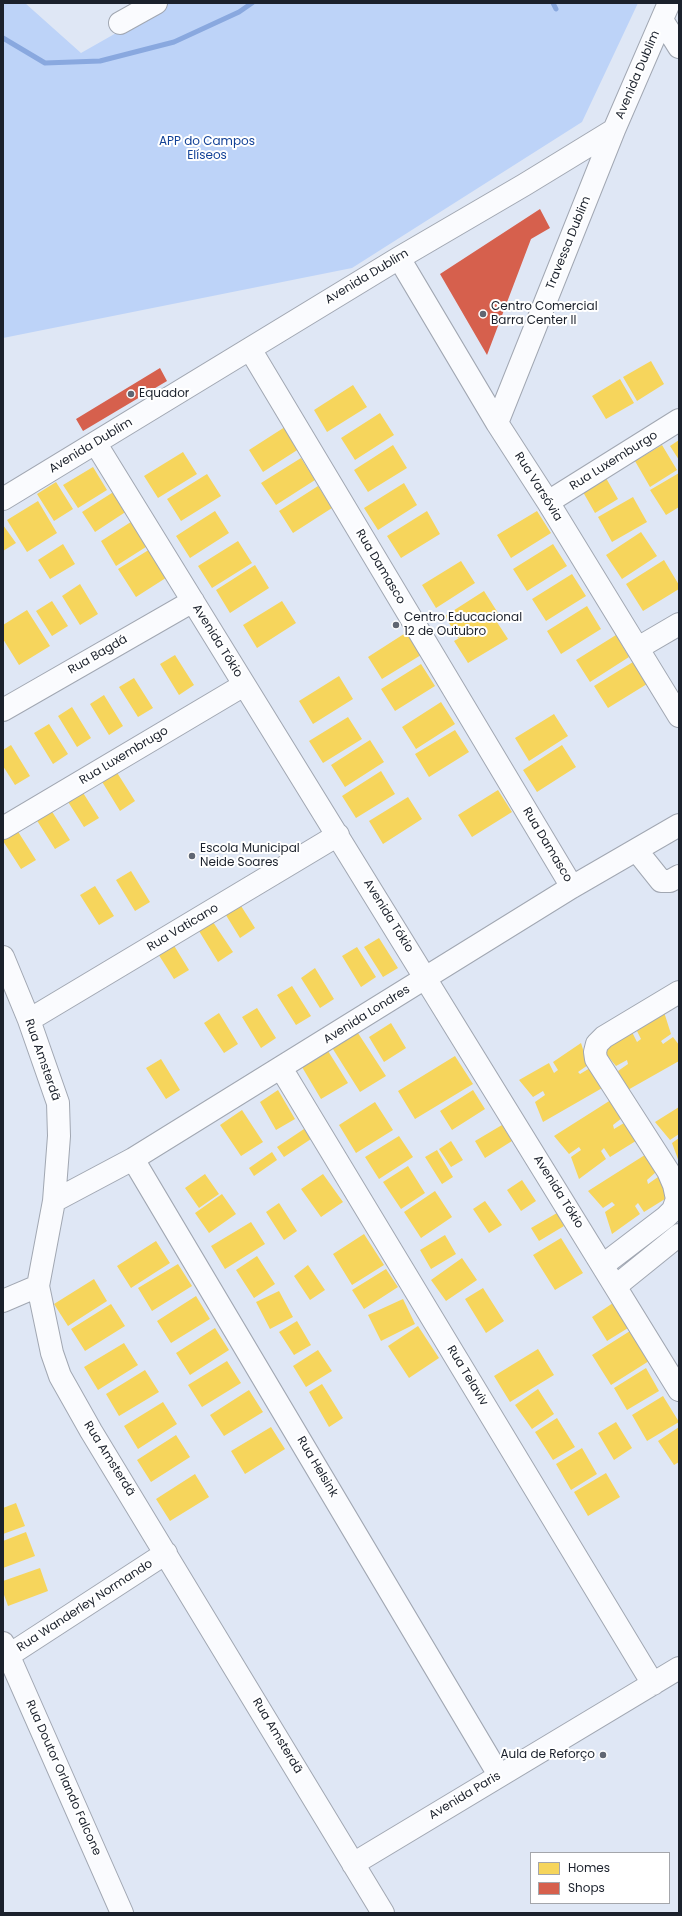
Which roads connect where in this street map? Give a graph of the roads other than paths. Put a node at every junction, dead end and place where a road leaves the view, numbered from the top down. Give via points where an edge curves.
1 (156, 3) edge
2 (666, 12) edge
3 (120, 23) dead end
4 (679, 47) edge
5 (614, 130) junction
6 (399, 258) junction
7 (250, 349) junction
8 (679, 420) edge
9 (497, 423) junction
10 (96, 444) junction
11 (3, 499) edge
12 (548, 502) junction
13 (193, 601) junction
14 (679, 624) edge
15 (638, 648) junction
16 (244, 684) junction
17 (3, 710) edge
18 (679, 716) edge
19 (679, 825) edge
20 (3, 828) edge
21 (338, 835) junction
22 (637, 851) junction
23 (679, 876) edge
24 (572, 887) junction
25 (3, 957) edge
26 (426, 978) junction
27 (679, 992) edge
28 (29, 1020) junction
29 (281, 1068) junction
30 (133, 1159) junction
31 (54, 1201) junction
32 (679, 1235) edge
33 (603, 1265) junction
34 (38, 1286) junction
35 (616, 1286) junction
36 (3, 1301) edge
37 (679, 1390) edge
38 (166, 1553) junction
39 (5, 1653) edge
40 (679, 1668) edge
41 (653, 1684) junction
42 (499, 1776) junction
43 (353, 1864) junction
44 (122, 1913) edge
45 (383, 1913) edge

1 - 3 street
2 - 4 street
2 - 5 street, Avenida Dublim
5 - 6 street, Avenida Dublim
5 - 9 street, Travessa Dublim
6 - 7 street, Avenida Dublim
6 - 9 street, Rua Varsóvia
7 - 10 street, Avenida Dublim
7 - 24 street, Rua Damasco
8 - 12 street, Rua Luxemburgo
9 - 12 street, Rua Varsóvia
10 - 11 street, Avenida Dublim
10 - 13 street, Avenida Tókio
12 - 15 street, Rua Varsóvia
13 - 16 street, Avenida Tókio
13 - 17 street, Rua Bagdá
14 - 15 street
15 - 18 street, Rua Varsóvia
16 - 20 street, Rua Luxembrugo
16 - 21 street, Avenida Tókio
19 - 22 street, Avenida Londres
21 - 26 street, Avenida Tókio
21 - 28 street, Rua Vaticano
22 - 23 street via 661,881 670,881
22 - 24 street, Avenida Londres
24 - 26 street, Avenida Londres
25 - 28 street, Rua Amsterdã
26 - 29 street, Avenida Londres
26 - 33 street, Avenida Tókio
27 - 33 street via 604,1037 597,1044 596,1060 668,1171 677,1199 673,1210 666,1217
28 - 31 street, Rua Amsterdã via 58,1103 59,1136
29 - 30 street, Avenida Londres
29 - 41 street, Rua Telaviv
30 - 31 street, Avenida Londres
30 - 42 street, Rua Helsink
31 - 34 street, Rua Amsterdã
32 - 35 street
33 - 35 street, Avenida Tókio
34 - 36 street
34 - 38 street, Rua Amsterdã via 52,1353 60,1376
35 - 37 street, Avenida Tókio
38 - 39 street, Rua Wanderley Normando
38 - 43 street, Rua Amsterdã
39 - 44 street, Rua Doutor Orlando Falcone
40 - 41 street, Avenida Paris
41 - 42 street, Avenida Paris
42 - 43 street, Avenida Paris
43 - 45 street, Rua Amsterdã

